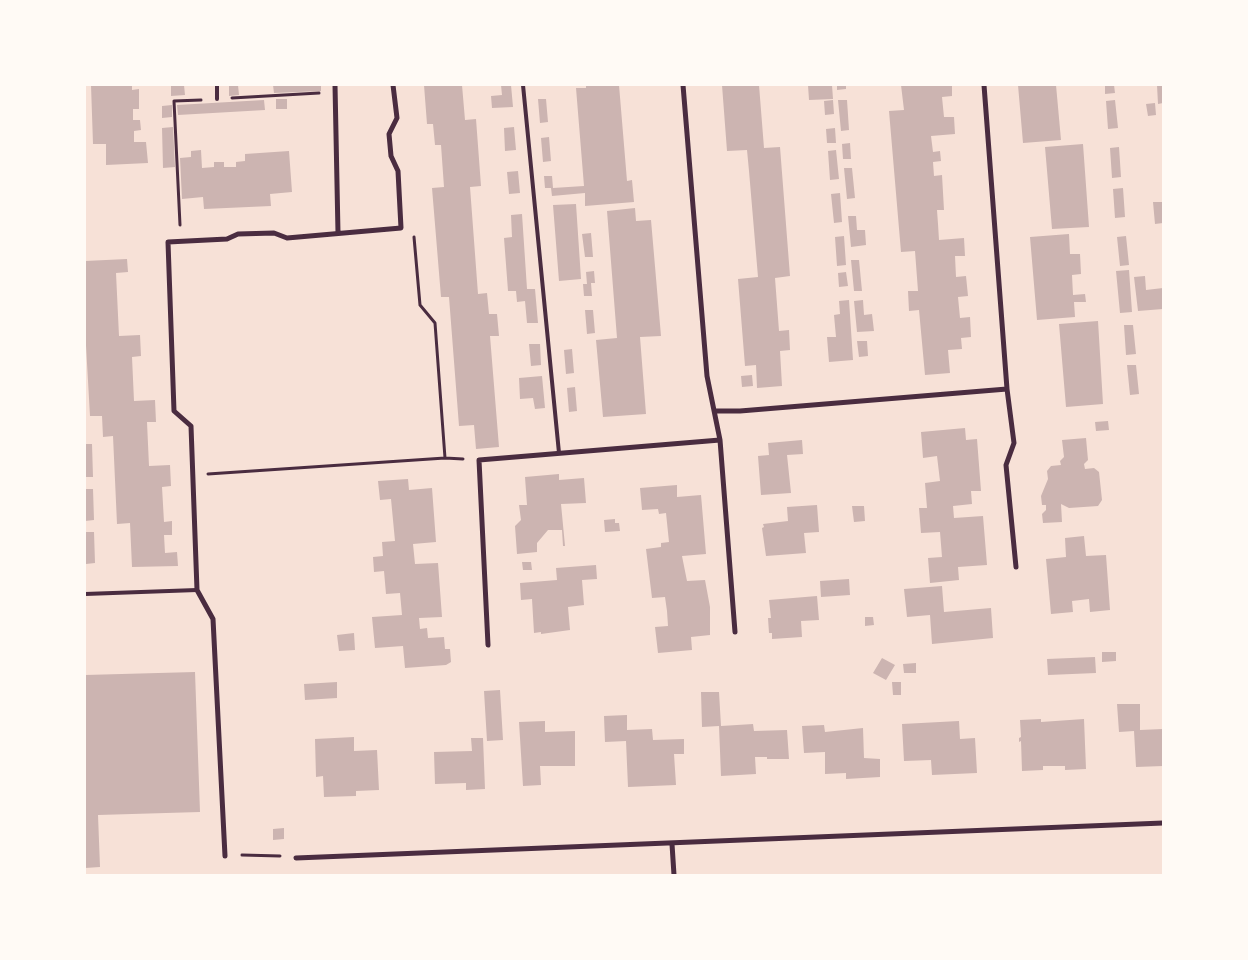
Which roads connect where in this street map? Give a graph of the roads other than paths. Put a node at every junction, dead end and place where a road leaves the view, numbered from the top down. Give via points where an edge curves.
1 (217, 85) edge
2 (335, 85) edge
3 (393, 85) edge
4 (523, 85) edge
5 (683, 85) edge
6 (984, 85) edge
7 (217, 99) road end
8 (338, 233) junction
9 (1006, 389) junction
10 (715, 411) junction
11 (720, 440) junction
12 (559, 453) junction
13 (1016, 567) dead end
14 (197, 590) junction
15 (85, 594) edge
16 (736, 632) dead end
17 (488, 645) dead end
18 (1163, 823) edge
19 (672, 844) junction
20 (225, 856) road end
21 (296, 858) road end
22 (674, 875) edge

1 - 7 lane
2 - 8 street
3 - 8 street via 397,118 389,134 391,156 398,171 401,228
4 - 12 lane
5 - 10 street via 707,376
6 - 9 street
8 - 14 street via 287,238 274,233 238,234 227,239 168,242 174,411 191,426
9 - 10 street
9 - 13 street via 1014,444 1006,465
10 - 11 street
11 - 12 street
11 - 16 street
12 - 17 street via 479,460
14 - 15 lane
14 - 20 street via 213,619
18 - 19 street
19 - 21 street
19 - 22 street

